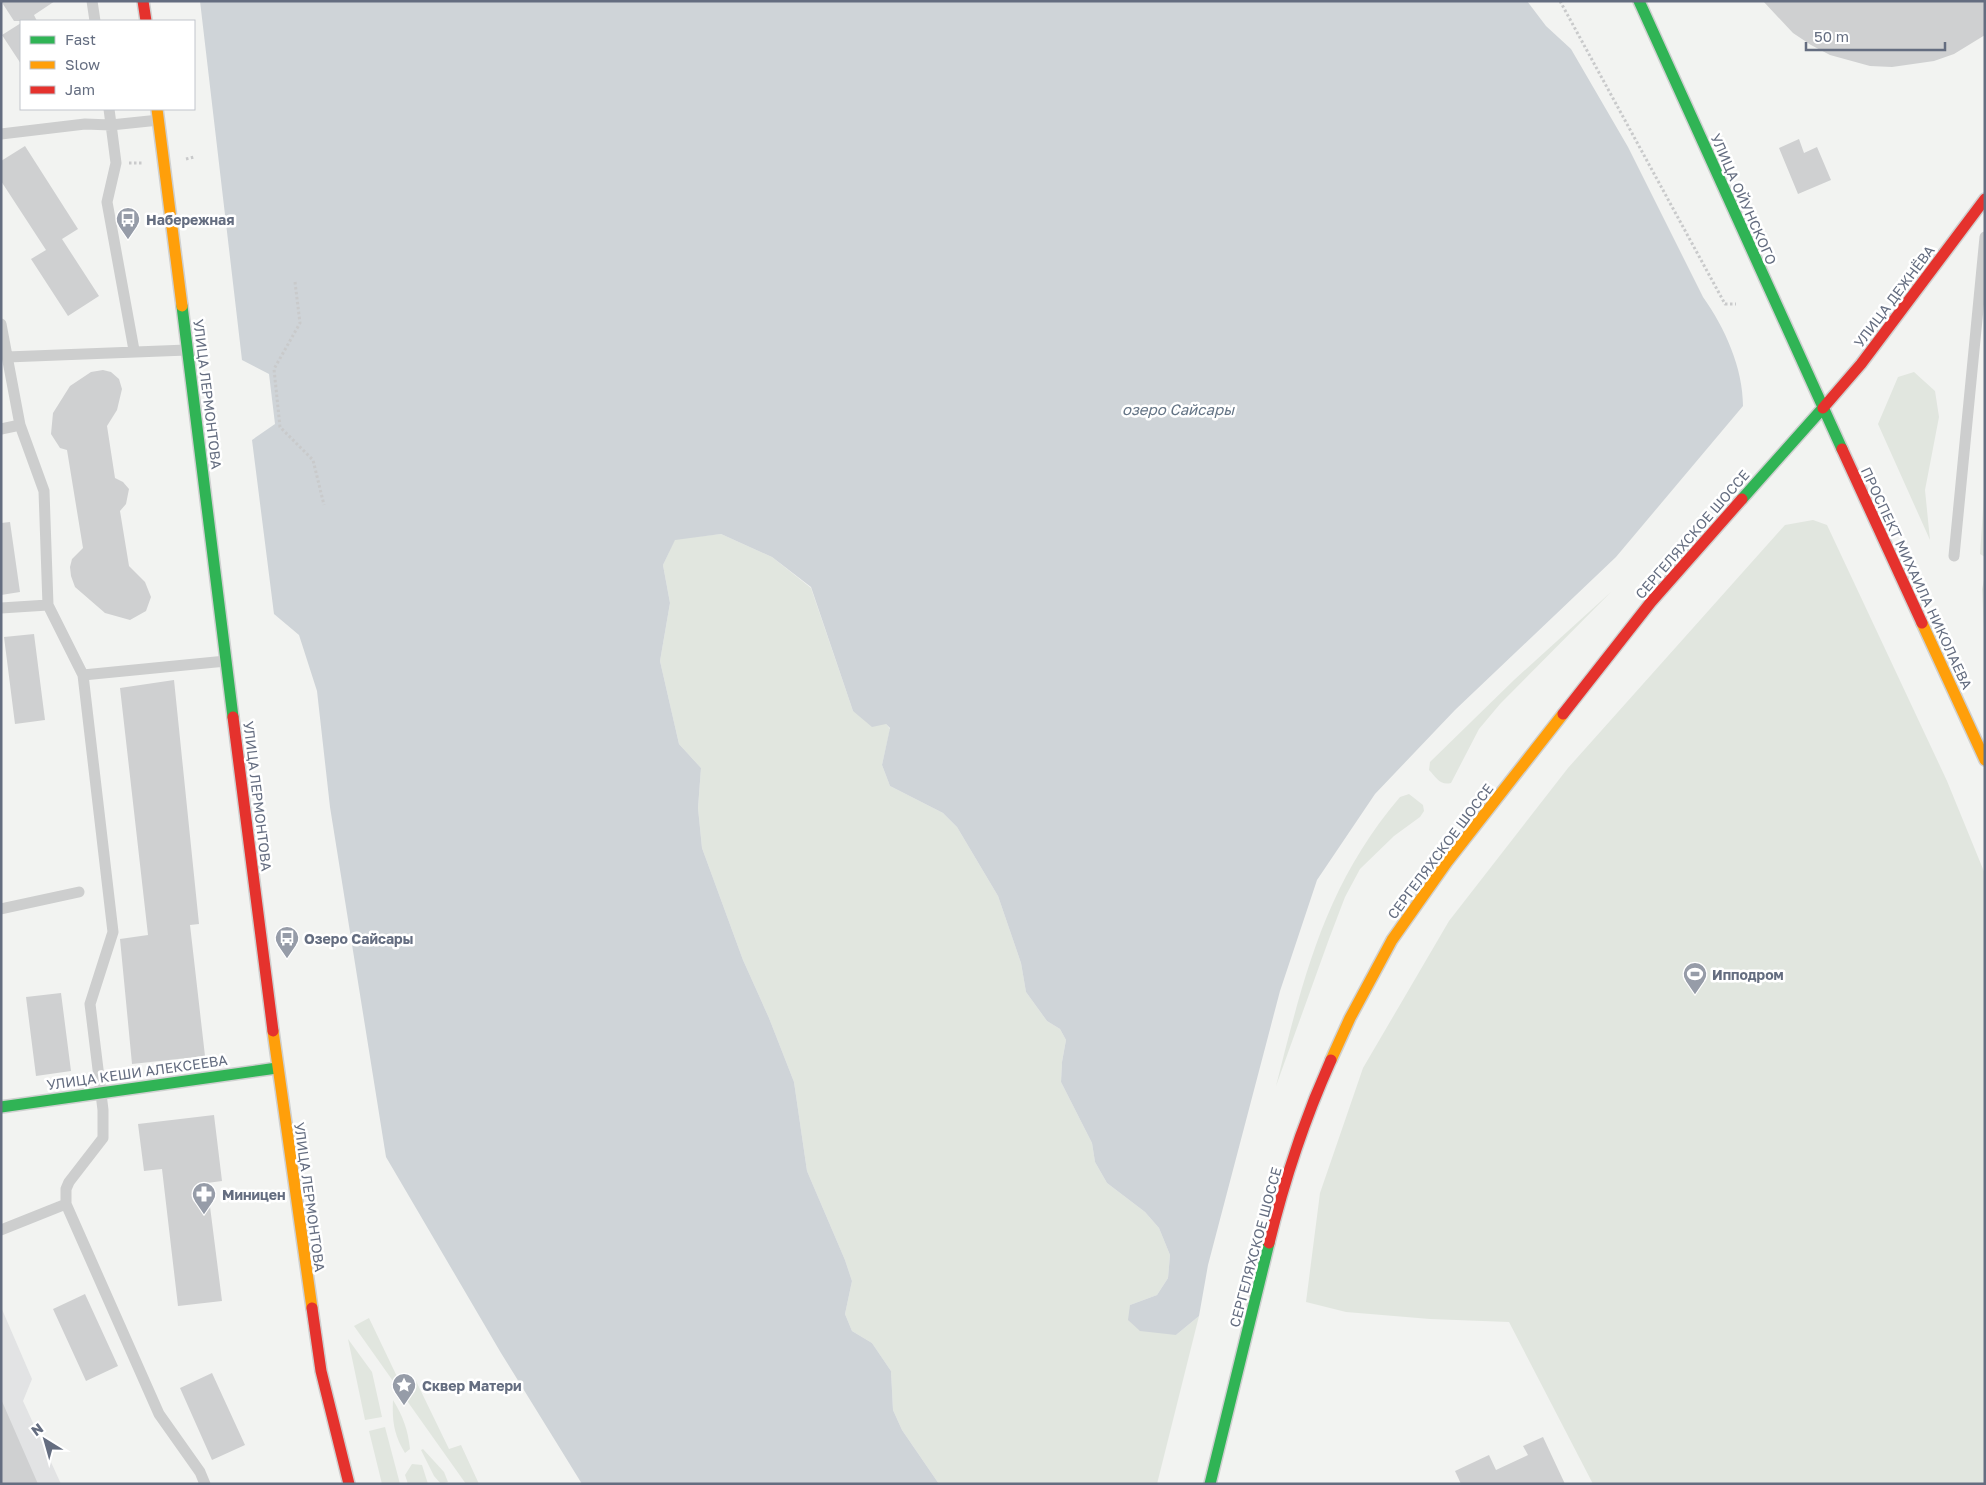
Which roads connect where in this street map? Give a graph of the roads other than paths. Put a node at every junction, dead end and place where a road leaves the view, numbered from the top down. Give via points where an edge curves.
1 (92, 1) edge
2 (143, 1) edge
3 (1640, 1) edge
4 (95, 20) edge
5 (146, 20) edge
6 (109, 110) edge
7 (158, 115) edge
8 (111, 125) junction
9 (1, 134) edge
10 (1985, 199) edge
11 (1985, 237) edge
12 (1, 324) edge
13 (134, 350) junction
14 (187, 350) junction
15 (7, 357) junction
16 (1823, 408) junction
17 (20, 425) junction
18 (1, 429) edge
19 (1954, 556) dead end
20 (48, 605) junction
21 (1, 608) edge
22 (226, 661) junction
23 (83, 675) junction
24 (1981, 744) edge
25 (1985, 760) edge
26 (79, 892) dead end
27 (1, 909) edge
28 (277, 1068) junction
29 (102, 1092) junction
30 (1, 1107) edge
31 (66, 1204) junction
32 (1, 1230) edge
33 (205, 1484) edge
34 (348, 1484) edge
35 (1210, 1484) edge

1 - 4 lane
2 - 5 main road
3 - 16 main road, УЛИЦА ОЙУНСКОГО
6 - 8 lane
7 - 8 lane
7 - 14 main road, УЛИЦА ЛЕРМОНТОВА
8 - 9 lane via 85,124
8 - 13 lane via 116,163 107,202
10 - 16 main road, УЛИЦА ДЕЖНЁВА via 1861,364
11 - 19 lane
12 - 15 lane
13 - 14 lane
13 - 15 lane
14 - 22 main road, УЛИЦА ЛЕРМОНТОВА
15 - 17 lane
16 - 24 main road, ПРОСПЕКТ МИХАИЛА НИКОЛАЕВА
16 - 35 main road, СЕРГЕЛЯХСКОЕ ШОССЕ via 1651,602 1447,862 1392,940 1318,1086 1273,1227
17 - 18 lane
17 - 20 lane via 44,490
20 - 21 lane
20 - 23 lane
22 - 23 lane
22 - 28 main road, УЛИЦА ЛЕРМОНТОВА
23 - 29 lane via 113,932 90,1004
24 - 25 main road, ПРОСПЕКТ МИХАИЛА НИКОЛАЕВА
26 - 27 lane
28 - 29 main road, УЛИЦА КЕШИ АЛЕКСЕЕВА
28 - 34 main road, УЛИЦА ЛЕРМОНТОВА via 318,1352
29 - 30 main road, УЛИЦА КЕШИ АЛЕКСЕЕВА
29 - 31 lane via 103,1138 69,1182
31 - 32 lane
31 - 33 lane via 159,1414

